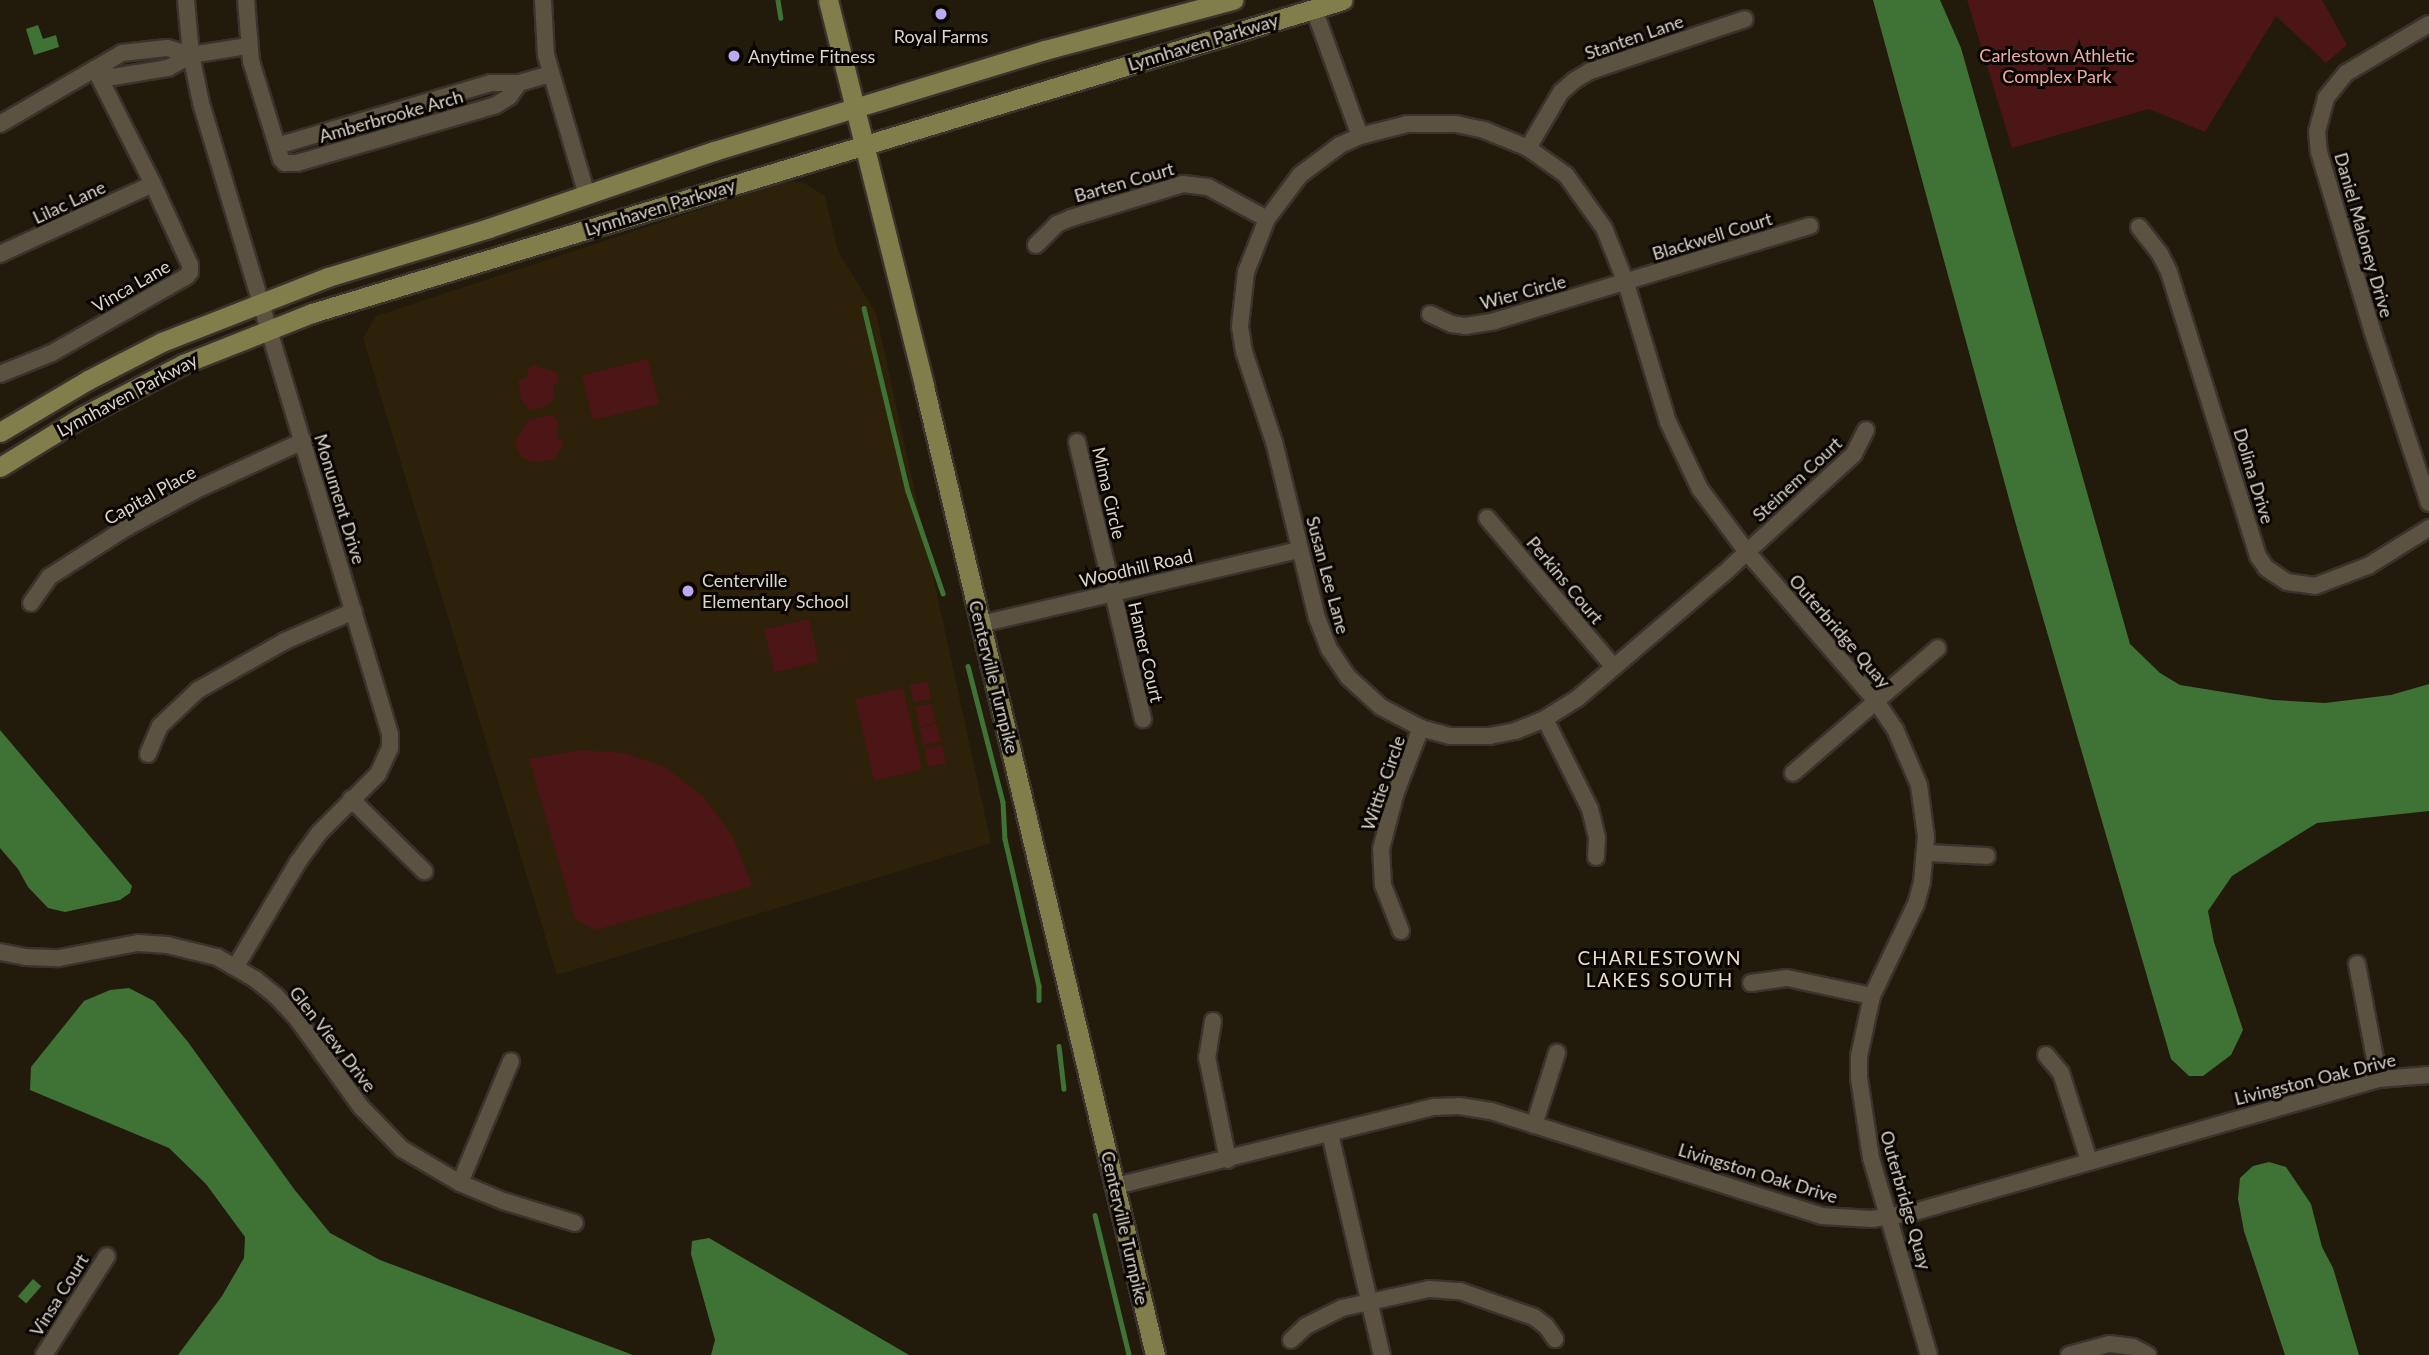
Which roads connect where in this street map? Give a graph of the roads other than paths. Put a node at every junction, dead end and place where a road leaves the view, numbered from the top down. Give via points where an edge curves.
1 (186, 0) edge
2 (246, 0) edge
3 (543, 0) edge
4 (828, 0) edge
5 (1233, 0) edge
6 (1343, 0) edge
7 (1314, 9) junction
8 (1745, 19) dead end
9 (2429, 24) edge
10 (248, 46) junction
11 (191, 55) junction
12 (95, 69) junction
13 (551, 74) junction
14 (519, 83) junction
15 (854, 108) junction
16 (0, 124) edge
17 (1360, 136) junction
18 (863, 145) junction
19 (277, 146) junction
20 (1528, 148) junction
21 (153, 184) junction
22 (587, 195) junction
23 (1267, 219) junction
24 (1810, 226) dead end
25 (2139, 227) dead end
26 (1036, 245) dead end
27 (0, 254) edge
28 (1626, 283) junction
29 (262, 302) junction
30 (1430, 314) dead end
31 (270, 329) junction
32 (0, 374) edge
33 (1866, 429) dead end
34 (0, 432) edge
35 (303, 441) junction
36 (1077, 442) dead end
37 (0, 467) edge
38 (2429, 503) edge
39 (1487, 518) dead end
40 (2429, 528) edge
41 (1300, 550) junction
42 (1747, 552) junction
43 (1113, 593) junction
44 (31, 603) dead end
45 (354, 611) junction
46 (981, 624) junction
47 (1938, 648) dead end
48 (1614, 667) junction
49 (1876, 701) junction
50 (1143, 719) dead end
51 (1545, 719) junction
52 (1421, 729) junction
53 (148, 754) dead end
54 (1793, 773) dead end
55 (351, 799) junction
56 (1926, 853) junction
57 (1596, 856) dead end
58 (1986, 856) dead end
59 (424, 871) dead end
60 (1401, 930) dead end
61 (0, 952) edge
62 (2357, 964) dead end
63 (236, 966) junction
64 (1751, 983) dead end
65 (1872, 996) junction
66 (1213, 1021) dead end
67 (1557, 1053) dead end
68 (2046, 1055) dead end
69 (511, 1061) dead end
70 (2429, 1075) edge
71 (2379, 1079) junction
72 (1534, 1125) junction
73 (1330, 1135) junction
74 (1228, 1160) junction
75 (2089, 1161) junction
76 (460, 1183) junction
77 (1116, 1186) junction
78 (1889, 1217) junction
79 (575, 1223) dead end
80 (107, 1256) dead end
81 (1369, 1302) junction
82 (1555, 1339) dead end
83 (1291, 1340) dead end
84 (44, 1355) edge
85 (1155, 1355) edge
86 (1382, 1355) edge
87 (1929, 1355) edge
88 (2069, 1355) edge
89 (2148, 1355) edge

1 - 11 street, Monument Drive
2 - 10 street
3 - 13 street
4 - 15 main road, Centerville Turnpike
5 - 15 main road, Lynnhaven Parkway
6 - 7 main road, Lynnhaven Parkway
7 - 17 street
7 - 18 main road, Lynnhaven Parkway
8 - 20 street, Stanten Lane via 1590,71 1561,92
9 - 38 street, Daniel Maloney Drive via 2346,73 2326,97 2317,131 2319,152 2357,279
10 - 11 street
10 - 19 street
11 - 12 street via 167,48 122,53
11 - 29 street, Monument Drive via 201,103
12 - 16 street
12 - 21 street, Vinca Lane
13 - 14 street, Amberbrooke Arch
13 - 22 street
14 - 19 street, Amberbrooke Arch via 491,83
14 - 19 street, Amberbrooke Arch via 496,105 297,163 282,161
15 - 18 main road, Centerville Turnpike
15 - 22 main road, Lynnhaven Parkway
17 - 20 street, Outerbridge Quay via 1407,124 1457,124
17 - 23 street, Susan Lee Lane via 1321,157 1300,175
18 - 31 main road, Lynnhaven Parkway
18 - 46 main road, Centerville Turnpike
20 - 28 street, Outerbridge Quay via 1566,175 1585,198 1604,228
21 - 27 street, Lilac Lane
21 - 32 street, Vinca Lane via 190,265 187,276 52,353
22 - 29 main road, Lynnhaven Parkway
23 - 26 street, Barten Court via 1208,187 1183,184 1071,218 1057,224
23 - 41 street, Susan Lee Lane via 1246,272 1240,326 1250,377 1274,442
24 - 28 street, Blackwell Court
25 - 40 street, Dolina Drive via 2169,272 2258,556 2266,568 2287,582 2315,586 2368,566
28 - 30 street, Wier Circle via 1473,326 1451,324
28 - 42 street, Outerbridge Quay via 1668,422 1683,456 1706,497
29 - 31 street, Monument Drive
29 - 34 main road, Lynnhaven Parkway via 137,354
31 - 35 street, Monument Drive
31 - 37 main road, Lynnhaven Parkway via 132,389
33 - 42 street, Steinem Court via 1854,454
35 - 44 street, Capital Place via 126,528 49,577
35 - 45 street, Monument Drive
36 - 43 street, Mima Circle
39 - 48 street, Perkins Court
41 - 43 street, Woodhill Road
41 - 52 street, Susan Lee Lane via 1317,618 1336,662 1381,708
42 - 48 street, Susan Lee Lane
42 - 49 street, Outerbridge Quay
43 - 46 street, Woodhill Road
43 - 50 street, Hamer Court
45 - 53 street via 285,641 198,690 160,726
45 - 55 street, Monument Drive via 390,734 390,748 382,768
46 - 77 main road, Centerville Turnpike
47 - 49 street
48 - 51 street, Susan Lee Lane
49 - 54 street
49 - 56 street, Outerbridge Quay via 1895,729 1919,785
51 - 52 street, Susan Lee Lane via 1490,736 1450,736
51 - 57 street via 1590,809
52 - 60 street, Wittie Circle via 1381,849 1383,885
55 - 59 street
55 - 63 street, Monument Drive via 298,862
56 - 58 street
56 - 65 street, Outerbridge Quay via 1916,904
61 - 63 street, Glen View Drive via 60,958 138,943 196,950
62 - 71 street
63 - 76 street, Glen View Drive via 276,996 298,1020 380,1129 402,1149
64 - 65 street via 1787,978
65 - 78 street, Outerbridge Quay via 1859,1078 1871,1157
66 - 74 street via 1207,1057
67 - 72 street
68 - 75 street via 2061,1073
69 - 76 street
70 - 71 street, Livingston Oak Drive
71 - 75 street, Livingston Oak Drive
72 - 73 street, Livingston Oak Drive via 1492,1111 1434,1107
72 - 78 street, Livingston Oak Drive via 1822,1216
73 - 74 street, Livingston Oak Drive
73 - 81 street
74 - 77 street, Livingston Oak Drive
75 - 78 street, Livingston Oak Drive
76 - 79 street, Glen View Drive
77 - 85 main road, Centerville Turnpike
78 - 87 street, Outerbridge Quay
80 - 84 street, Vinsa Court
81 - 82 street via 1429,1289 1460,1292 1534,1317
81 - 83 street via 1323,1315
81 - 86 street
88 - 89 street via 2109,1344 2133,1347

